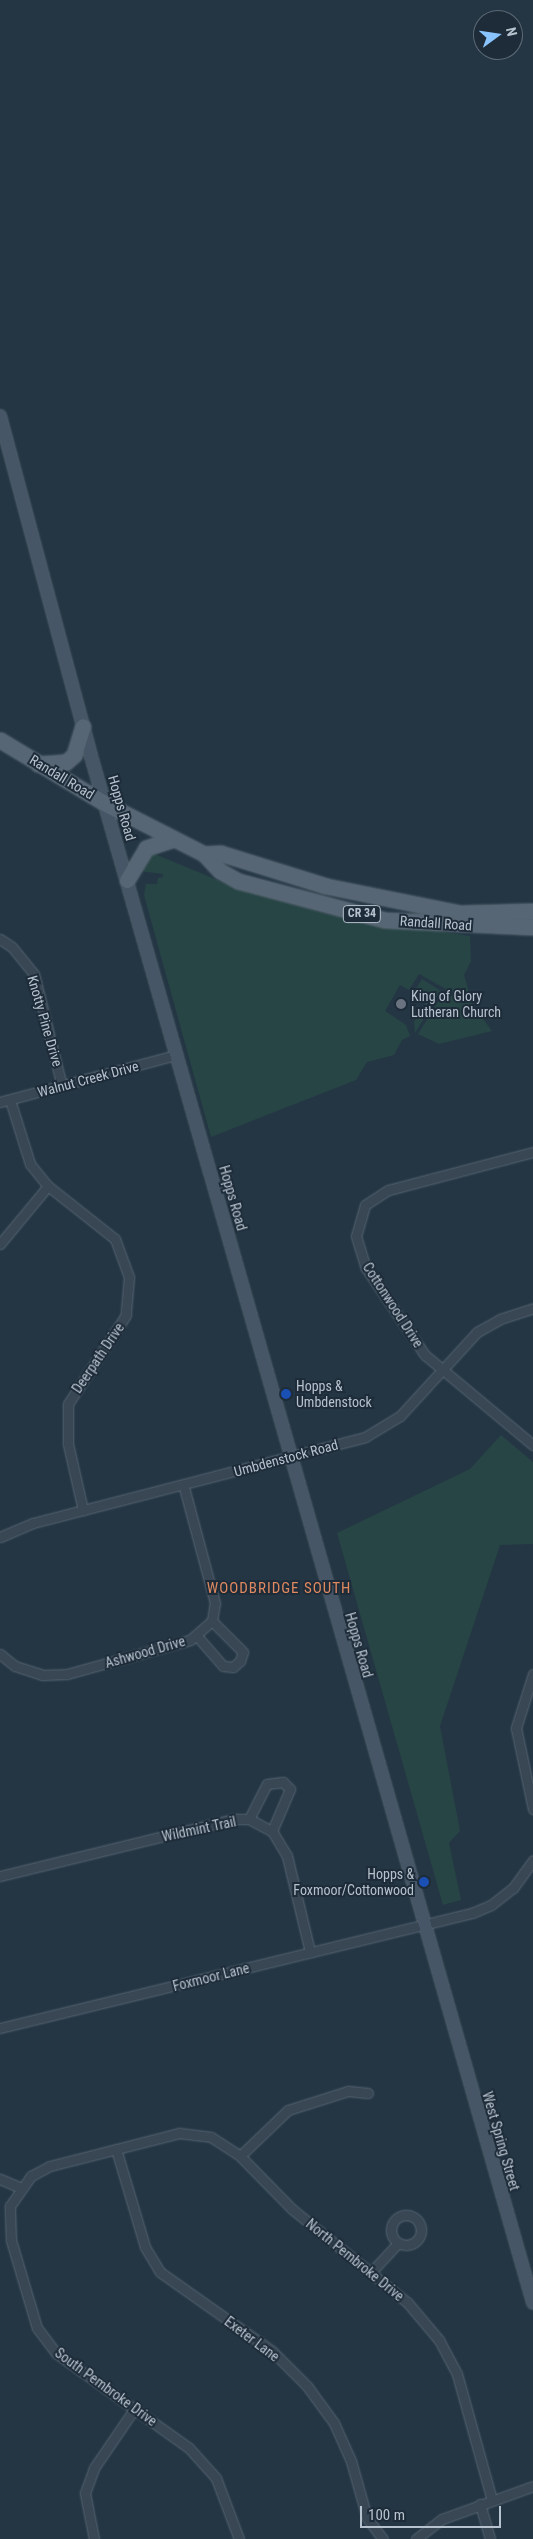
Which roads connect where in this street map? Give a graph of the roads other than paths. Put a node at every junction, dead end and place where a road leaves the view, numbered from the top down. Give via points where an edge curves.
1 (0, 416) edge
2 (4, 443) edge
3 (83, 726) junction
4 (0, 740) edge
5 (38, 764) junction
6 (106, 804) junction
7 (174, 839) junction
8 (204, 854) junction
9 (127, 880) junction
10 (533, 911) edge
11 (533, 927) edge
12 (0, 939) edge
13 (176, 1055) junction
14 (62, 1086) junction
15 (10, 1100) junction
16 (0, 1102) edge
17 (533, 1152) edge
18 (48, 1186) junction
19 (0, 1244) edge
20 (533, 1308) edge
21 (439, 1369) junction
22 (533, 1444) edge
23 (290, 1456) junction
24 (184, 1486) junction
25 (83, 1510) junction
26 (0, 1537) edge
27 (212, 1621) junction
28 (196, 1635) junction
29 (0, 1654) edge
30 (533, 1674) edge
31 (533, 1809) edge
32 (249, 1819) junction
33 (272, 1830) junction
34 (533, 1860) edge
35 (533, 1864) edge
36 (0, 1876) edge
37 (422, 1924) junction
38 (310, 1952) junction
39 (440, 1987) joint
40 (0, 2028) edge
41 (368, 2093) dead end
42 (116, 2149) junction
43 (240, 2156) junction
44 (0, 2179) edge
45 (21, 2188) junction
46 (398, 2243) dead end
47 (372, 2271) junction
48 (533, 2303) edge
49 (135, 2408) junction
50 (533, 2486) edge
51 (492, 2500) junction
52 (480, 2504) junction
53 (94, 2539) edge
54 (239, 2539) edge
55 (383, 2539) edge
56 (416, 2539) edge
57 (490, 2539) edge

1 - 2 main road, Hopps Road
2 - 3 main road, Hopps Road
3 - 5 main road via 74,755 66,762
3 - 6 main road, Hopps Road
4 - 5 main road, Randall Road / CR 34
5 - 6 main road, Randall Road / CR 34
6 - 7 main road, Randall Road / CR 34
6 - 9 main road, Hopps Road
7 - 8 main road, Randall Road / CR 34
7 - 9 main road via 146,848
8 - 10 main road, Randall Road / CR 34 via 220,853 326,886 460,913
8 - 11 main road, Randall Road / CR 34 via 220,871 238,881 385,920
9 - 13 main road, Hopps Road
12 - 14 street, Knotty Pine Drive via 12,947 34,974
13 - 14 street, Walnut Creek Drive
13 - 23 main road, Hopps Road
14 - 15 street, Walnut Creek Drive
15 - 16 street, Walnut Creek Drive
15 - 18 street, Deerpath Drive via 22,1147
17 - 21 street, Cottonwood Drive via 388,1190 373,1197 360,1213 356,1236 366,1268 412,1338
18 - 19 street
18 - 25 street, Deerpath Drive via 115,1239 129,1277 126,1315 68,1404 68,1444
20 - 21 street, Umbdenstock Road via 500,1319 477,1332
21 - 22 street, Cottonwood Drive
21 - 23 street, Umbdenstock Road via 400,1416 382,1428 348,1442
23 - 24 street, Umbdenstock Road
23 - 37 main road, Hopps Road
24 - 25 street, Umbdenstock Road
24 - 27 street via 215,1603
25 - 26 street, Umbdenstock Road via 33,1523
27 - 28 street, Ashwood Drive
27 - 28 street via 243,1652 240,1661 233,1667 223,1666
28 - 29 street, Ashwood Drive via 190,1640 67,1674 42,1675 15,1666
30 - 31 street via 516,1728
32 - 33 street, Wildmint Trail
32 - 33 street via 267,1784 284,1782 290,1789
32 - 36 street, Wildmint Trail via 234,1819
33 - 38 street via 286,1856
34 - 35 street
35 - 37 street via 513,1888 491,1905
37 - 38 street, Foxmoor Lane
37 - 39 main road, Hopps Road
38 - 40 street, Foxmoor Lane
39 - 48 main road, West Spring Street
41 - 43 street via 348,2091 288,2110
42 - 43 street, North Pembroke Drive via 179,2133 211,2137
42 - 45 street, South Pembroke Drive via 50,2166 31,2176
42 - 55 street, Exeter Lane via 144,2247 160,2272 272,2351 307,2386 334,2423 351,2461 367,2518
43 - 47 street, North Pembroke Drive via 292,2208
44 - 45 street
45 - 49 street, South Pembroke Drive via 10,2206 11,2240 36,2328 56,2353
46 - 47 street
47 - 51 street, North Pembroke Drive via 439,2340 457,2374
49 - 53 street via 94,2468 85,2493
49 - 54 street, South Pembroke Drive via 189,2448 216,2478
50 - 51 street
51 - 52 street
52 - 56 street via 442,2519
52 - 57 street

